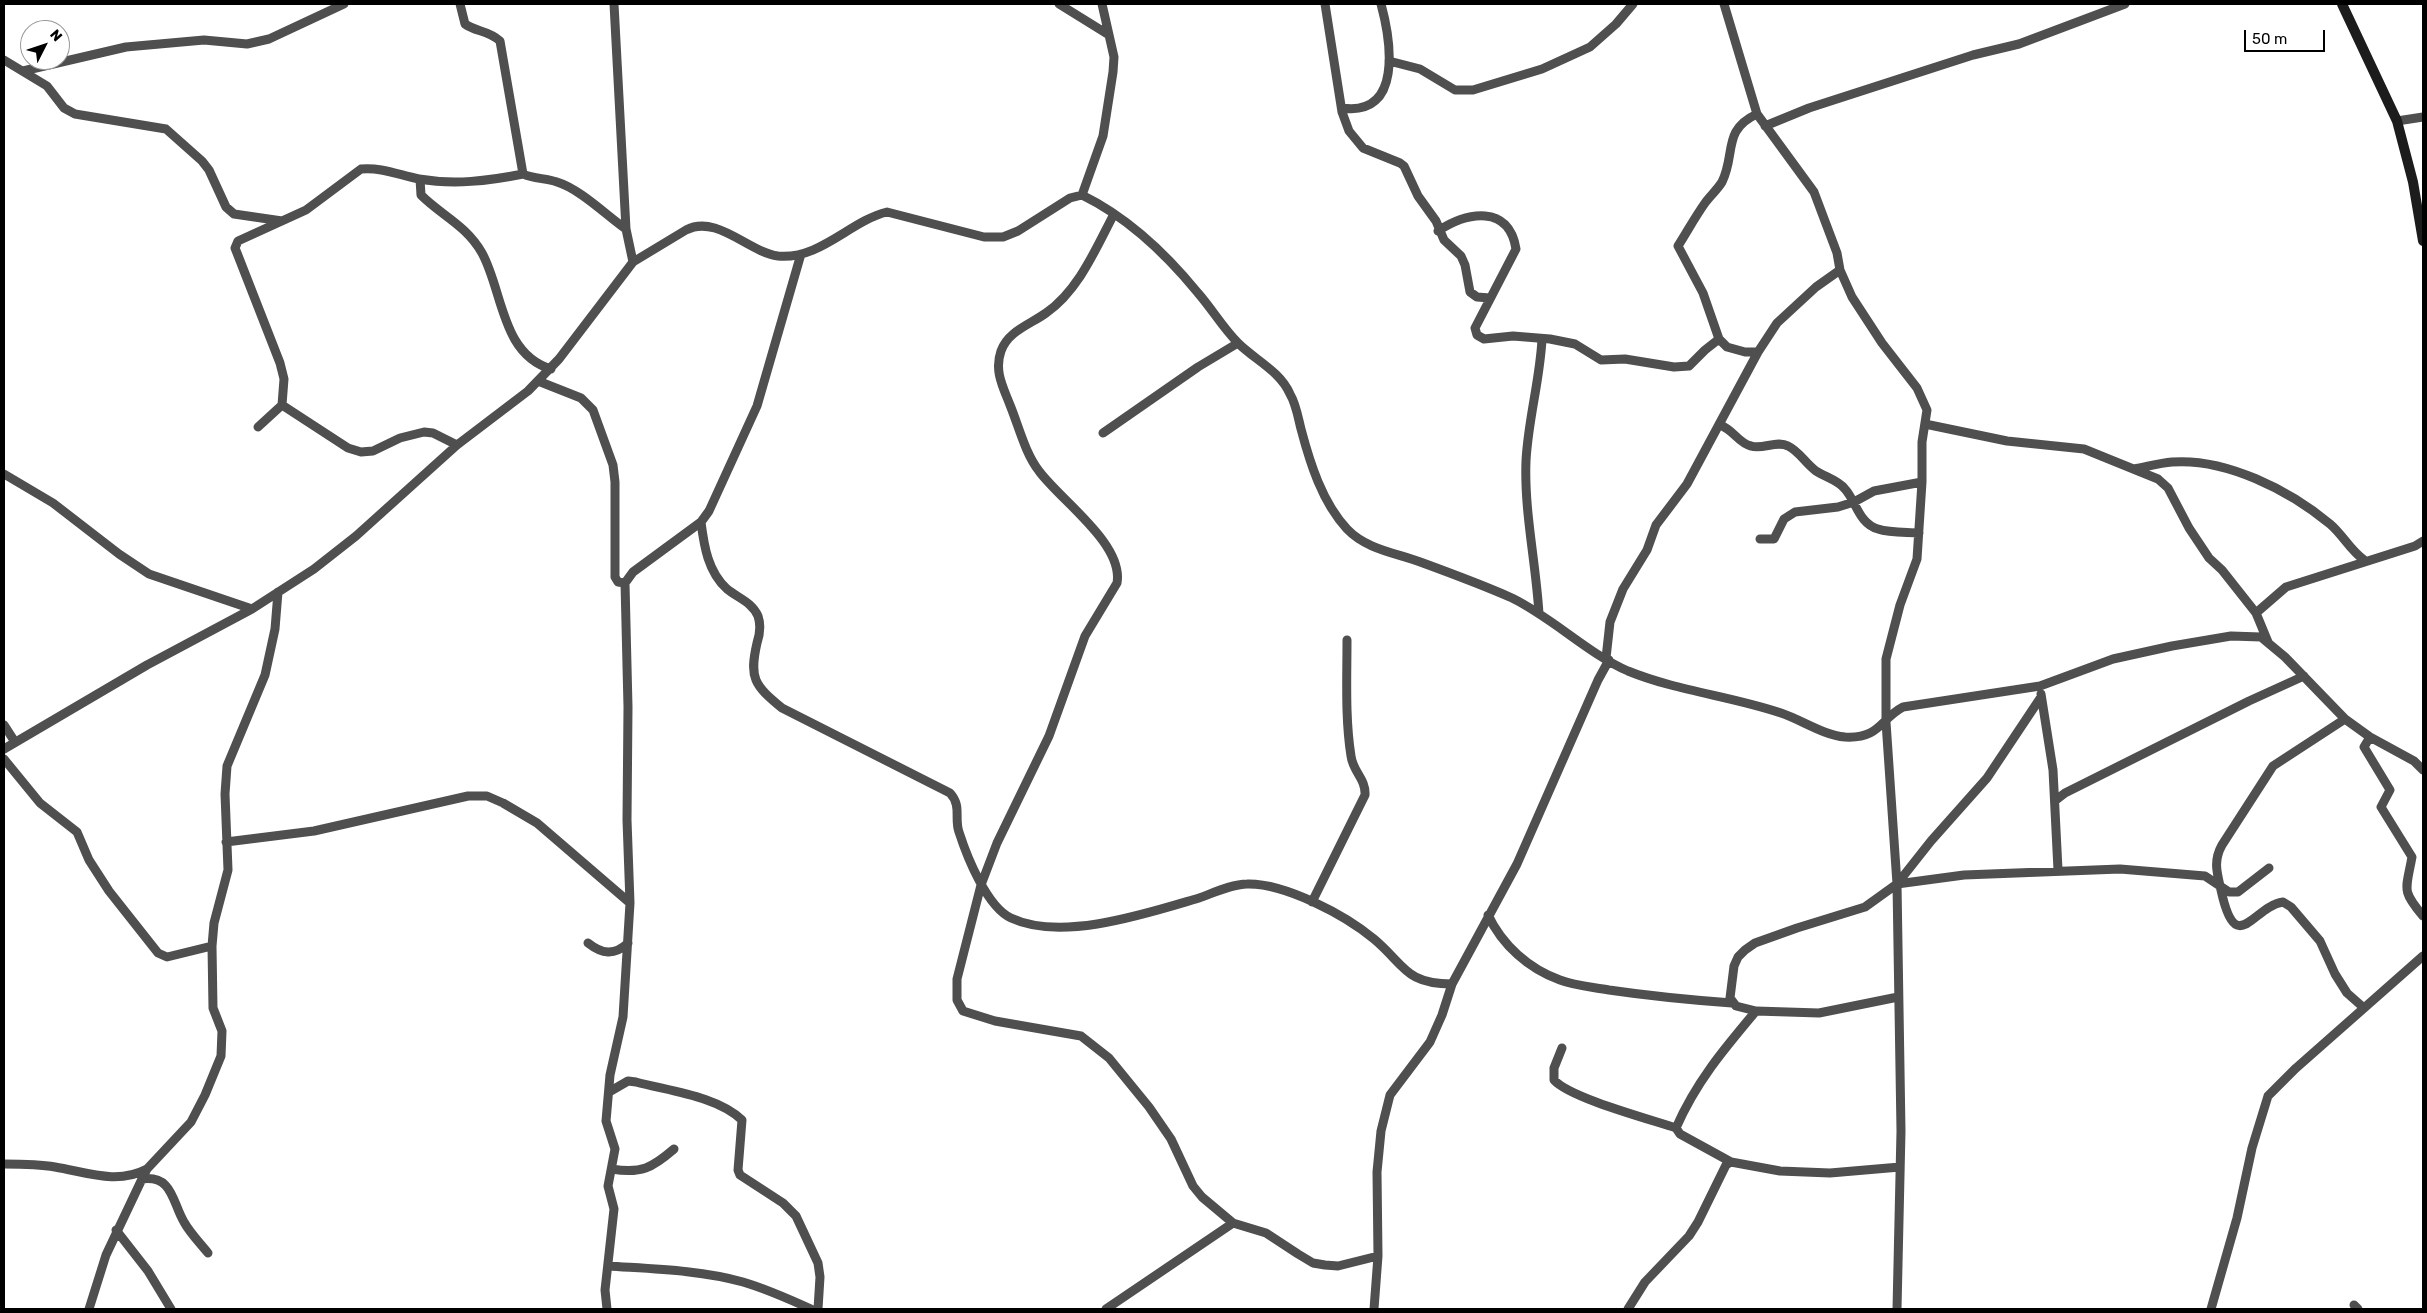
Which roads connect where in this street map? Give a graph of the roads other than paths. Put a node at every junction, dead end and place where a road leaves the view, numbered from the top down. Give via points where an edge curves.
1 (344, 4) edge
2 (460, 4) edge
3 (614, 4) edge
4 (1059, 4) edge
5 (1102, 4) edge
6 (1325, 4) edge
7 (1381, 4) edge
8 (1633, 4) edge
9 (1724, 4) edge
10 (2125, 4) edge
11 (2342, 4) edge
12 (1109, 35) junction
13 (4, 61) edge
14 (1389, 61) junction
15 (23, 71) junction
16 (1342, 108) junction
17 (1757, 114) junction
18 (2423, 117) edge
19 (2397, 121) junction
20 (1765, 126) junction
21 (523, 174) junction
22 (420, 179) junction
23 (1082, 195) junction
24 (1114, 214) junction
25 (284, 221) junction
26 (626, 229) junction
27 (1438, 231) junction
28 (2423, 241) edge
29 (801, 254) junction
30 (633, 262) junction
31 (1840, 270) junction
32 (1490, 298) junction
33 (1542, 339) junction
34 (1719, 339) junction
35 (1238, 343) junction
36 (1758, 352) junction
37 (551, 369) junction
38 (538, 381) junction
39 (282, 404) junction
40 (1925, 424) junction
41 (1720, 426) junction
42 (258, 427) dead end
43 (1104, 433) dead end
44 (457, 445) junction
45 (2132, 470) junction
46 (4, 474) edge
47 (1922, 482) junction
48 (1854, 502) junction
49 (701, 522) junction
50 (1919, 533) junction
51 (1760, 539) dead end
52 (2423, 541) edge
53 (2364, 560) junction
54 (626, 583) junction
55 (278, 592) junction
56 (252, 608) junction
57 (2256, 612) junction
58 (1539, 614) junction
59 (1346, 640) dead end
60 (2268, 642) junction
61 (1607, 659) junction
62 (2304, 676) junction
63 (2040, 686) junction
64 (2041, 697) junction
65 (2345, 718) junction
66 (1886, 722) junction
67 (4, 725) edge
68 (2370, 736) junction
69 (16, 742) junction
70 (4, 750) edge
71 (4, 759) edge
72 (2423, 770) edge
73 (2056, 800) junction
74 (226, 842) junction
75 (2269, 868) dead end
76 (2058, 870) junction
77 (1897, 884) junction
78 (981, 885) junction
79 (2220, 886) junction
80 (1312, 902) junction
81 (630, 903) junction
82 (1488, 915) junction
83 (2423, 916) edge
84 (588, 944) dead end
85 (628, 944) junction
86 (212, 946) junction
87 (2423, 956) edge
88 (1452, 984) junction
89 (1898, 997) junction
90 (1732, 1003) junction
91 (2364, 1008) junction
92 (1756, 1011) junction
93 (1562, 1048) dead end
94 (609, 1092) junction
95 (1676, 1128) junction
96 (674, 1149) dead end
97 (1732, 1162) junction
98 (4, 1164) edge
99 (1900, 1167) junction
100 (147, 1169) junction
101 (612, 1169) junction
102 (142, 1179) junction
103 (1232, 1224) junction
104 (116, 1230) junction
105 (208, 1253) dead end
106 (1378, 1256) junction
107 (608, 1266) junction
108 (89, 1309) edge
109 (172, 1309) edge
110 (607, 1309) edge
111 (812, 1309) edge
112 (818, 1309) edge
113 (1106, 1309) edge
114 (1374, 1309) edge
115 (1628, 1309) edge
116 (1897, 1309) edge
117 (2211, 1309) edge

1 - 15 street via 269,39 247,44 204,40 126,47
2 - 21 street via 465,24 491,33 500,41
3 - 26 street
4 - 12 street
5 - 12 street
6 - 16 street
7 - 14 street
8 - 14 street via 1590,47 1542,70 1473,90 1455,90 1420,70
9 - 17 street
10 - 20 street via 2019,44 1964,58 1809,108
11 - 19 street
12 - 23 street via 1114,57 1103,136
13 - 15 street
14 - 16 street via 1385,90 1380,99 1365,108
15 - 25 street via 47,86 64,108 75,114 166,130 202,161 226,207 234,214
16 - 27 street via 1349,131 1363,148 1404,166 1418,196 1436,221
17 - 20 street
17 - 34 street via 1744,120 1736,130 1726,174 1678,246 1703,293
18 - 19 street
19 - 28 street via 2413,182
20 - 31 street via 1814,192 1837,253
21 - 22 street via 465,183
21 - 26 street via 568,187
22 - 25 street via 373,168 362,169 306,210
22 - 37 street via 421,196 465,229 482,253 509,327 522,352 539,365
23 - 24 street
23 - 29 street via 1070,198 1003,237 984,237 887,212
24 - 35 street via 1181,272
24 - 78 street via 1067,295 1048,312 1012,334 1002,348 997,369 1040,472 1089,523 1116,562 1118,574 1117,583 1085,636 1049,736 997,843
25 - 39 street via 238,241 235,248 284,379
26 - 30 street
27 - 32 street via 1461,256 1470,292
27 - 32 street via 1472,214 1494,217 1508,229 1516,249
29 - 30 street via 777,256 699,225
29 - 49 street via 757,406 714,502
30 - 37 street
31 - 36 street via 1777,323
31 - 40 street via 1861,311 1916,388 1927,410
32 - 33 street via 1475,328 1477,335 1484,339 1513,336
33 - 34 street via 1575,344 1601,360 1625,359 1674,368 1689,366
33 - 58 street via 1526,460
34 - 36 street via 1727,348
35 - 43 street
35 - 58 street via 1286,385 1318,482 1345,526 1357,538 1381,550 1422,562 1512,598
36 - 41 street
37 - 38 street
38 - 44 street
38 - 54 street via 581,398 593,410 613,465 615,577 618,582
39 - 42 street
39 - 44 street via 348,448 361,452 373,451 400,438 424,432
40 - 45 street via 2007,441 2084,450
40 - 47 street
41 - 48 street via 1730,428 1750,446 1788,446 1817,471 1846,489
41 - 61 street via 1686,484 1656,525 1647,550 1623,589 1610,622
44 - 55 street via 356,536
45 - 53 street via 2173,462 2221,467 2248,476 2307,505
45 - 57 street via 2158,479 2168,488 2209,558
46 - 56 street via 52,503 150,574
47 - 48 street via 1874,491
47 - 50 street
48 - 50 street via 1867,523 1877,529
48 - 51 street via 1795,512 1784,519 1774,539
49 - 54 street via 633,572
49 - 78 street via 704,550 717,577 726,588 753,607 759,618 753,677 782,708 950,793 958,808 958,831
50 - 66 street via 1917,559 1900,605 1886,659
52 - 53 street
53 - 57 street via 2286,587
54 - 81 street
55 - 56 street
55 - 74 street via 275,629 265,675 227,766
56 - 69 street
57 - 60 street
58 - 61 street
59 - 80 street via 1351,758 1364,781 1365,795
60 - 62 street
60 - 63 street via 2260,637 2230,636 2172,646 2113,659
61 - 66 street via 1655,680 1780,713 1843,736 1868,734
61 - 82 street via 1517,864
62 - 65 street
62 - 73 street
63 - 64 street
63 - 66 street via 1903,706
64 - 73 street
64 - 77 street via 1987,778
65 - 68 street
65 - 79 street via 2273,766 2216,855
66 - 77 street
67 - 69 street
68 - 72 street
68 - 83 street via 2364,747 2390,790 2381,807 2412,857 2406,890 2408,898
69 - 70 street
71 - 86 street via 40,803 76,832 109,891 158,953 167,957
73 - 76 street
74 - 81 street via 314,831 468,796 487,796 537,823
74 - 86 street via 228,870 214,923
75 - 79 street via 2238,892 2229,892
76 - 77 street via 1964,875
76 - 79 street via 2120,869 2205,876
77 - 89 street
77 - 90 street via 1866,907 1755,943 1745,950 1734,966
78 - 80 street via 992,904 1009,918 1054,927 1112,922 1246,884 1272,888
78 - 103 street via 957,980 957,1000 963,1011 995,1021 1081,1036 1109,1058 1171,1138 1193,1186
79 - 91 street via 2226,915 2239,925 2254,920 2277,903 2283,902 2291,907 2320,941 2347,993
80 - 88 street via 1353,923 1421,982
81 - 85 street
82 - 88 street
82 - 90 street via 1496,933 1507,945 1526,961 1558,979 1658,997
84 - 85 street via 607,953
85 - 94 street via 623,1017
86 - 100 street via 213,1008 222,1031 221,1056 191,1122
87 - 91 street
88 - 106 street via 1430,1042 1390,1095 1380,1131
89 - 92 street via 1819,1013
89 - 99 street
90 - 92 street
91 - 117 street via 2268,1096
92 - 95 street via 1717,1057 1689,1098
93 - 95 street via 1554,1068 1554,1080 1559,1085 1580,1096
94 - 101 street via 606,1122 615,1149
94 - 112 street via 628,1081 636,1082 719,1104 742,1120 740,1175 784,1203 796,1216 818,1262
95 - 97 street via 1680,1134
96 - 101 street via 652,1166 638,1171
97 - 99 street via 1780,1172 1830,1173
97 - 115 street via 1726,1165 1689,1236 1645,1282
98 - 100 street via 128,1177
99 - 116 street
100 - 102 street
101 - 107 street via 608,1186 614,1221
102 - 104 street
102 - 105 street via 156,1180 170,1189 184,1222
103 - 106 street via 1266,1233 1313,1263 1338,1266
103 - 113 street
104 - 108 street
104 - 109 street
106 - 114 street
107 - 110 street
107 - 111 street via 706,1274 782,1295

